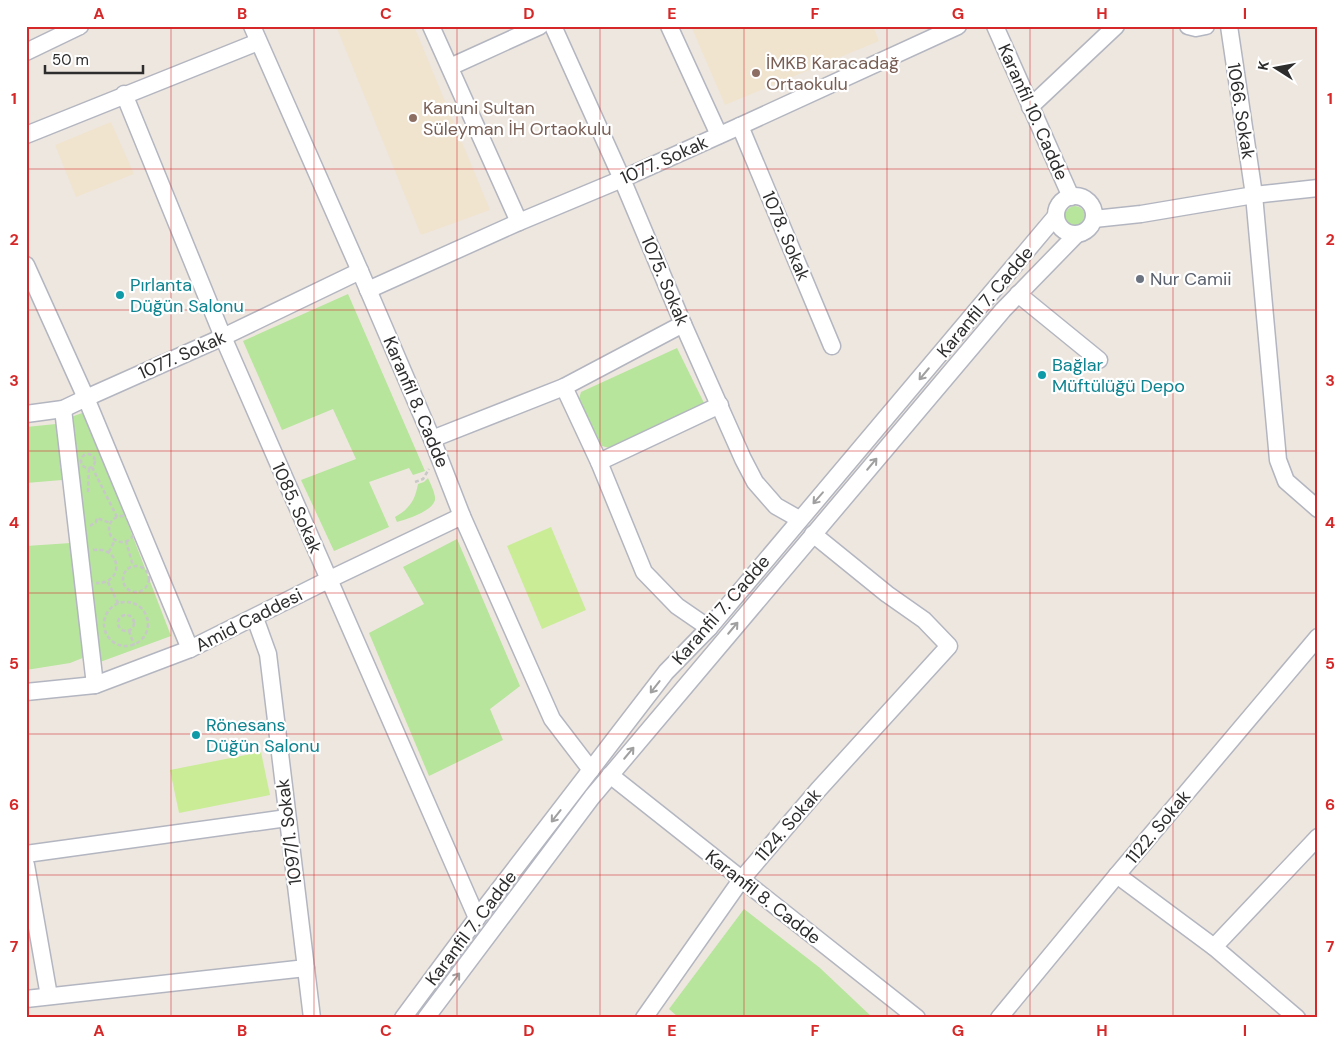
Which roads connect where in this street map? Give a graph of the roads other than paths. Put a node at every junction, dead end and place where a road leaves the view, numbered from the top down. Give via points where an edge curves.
1 (80, 26) edge
2 (252, 26) edge
3 (431, 26) edge
4 (540, 26) edge
5 (553, 26) edge
6 (669, 26) edge
7 (958, 26) edge
8 (995, 26) edge
9 (1116, 26) edge
10 (1188, 26) edge
11 (1206, 26) edge
12 (1228, 26) edge
13 (258, 42) junction
14 (26, 52) edge
15 (450, 67) junction
16 (124, 94) junction
17 (1030, 107) junction
18 (740, 126) junction
19 (26, 135) edge
20 (719, 135) junction
21 (622, 179) junction
22 (1318, 188) edge
23 (1254, 195) junction
24 (1071, 197) junction
25 (1056, 216) junction
26 (1094, 219) junction
27 (518, 222) junction
28 (1077, 234) junction
29 (26, 265) edge
30 (360, 271) junction
31 (32, 289) edge
32 (368, 290) junction
33 (1018, 294) junction
34 (683, 324) junction
35 (222, 337) junction
36 (832, 346) dead end
37 (1099, 360) dead end
38 (564, 387) junction
39 (86, 398) junction
40 (720, 405) junction
41 (63, 410) junction
42 (26, 414) edge
43 (432, 439) junction
44 (599, 462) junction
45 (1318, 508) edge
46 (462, 516) junction
47 (799, 519) junction
48 (813, 534) junction
49 (328, 580) junction
50 (255, 618) junction
51 (709, 628) junction
52 (1318, 637) edge
53 (190, 650) junction
54 (95, 685) junction
55 (26, 692) edge
56 (591, 770) junction
57 (610, 775) junction
58 (287, 818) junction
59 (1318, 838) edge
60 (26, 854) edge
61 (26, 865) edge
62 (1117, 875) junction
63 (741, 880) junction
64 (477, 918) junction
65 (1214, 947) junction
66 (306, 968) junction
67 (49, 996) junction
68 (26, 999) edge
69 (312, 1018) edge
70 (403, 1018) edge
71 (426, 1018) edge
72 (644, 1018) edge
73 (917, 1018) edge
74 (999, 1018) edge
75 (1297, 1018) edge

1 - 14 street
2 - 13 street, Karanfil 8. Cadde
3 - 15 street
4 - 15 street
5 - 21 street, 1075. Sokak
6 - 20 street
7 - 18 street, 1077. Sokak
8 - 17 street, Karanfil 10. Cadde
9 - 17 street
10 - 11 street
12 - 23 street, 1066. Sokak
13 - 16 street
13 - 30 street, Karanfil 8. Cadde
15 - 27 street
16 - 19 street
16 - 35 street, 1085. Sokak
17 - 24 street, Karanfil 10. Cadde
18 - 20 street, 1077. Sokak
18 - 36 street, 1078. Sokak
20 - 21 street, 1077. Sokak
21 - 27 street, 1077. Sokak
21 - 34 street, 1075. Sokak
22 - 23 street
23 - 26 street
23 - 45 street, 1066. Sokak via 1278,460 1286,481
24 - 25 street via 1060,204
24 - 26 street via 1088,202
25 - 28 street via 1065,231
25 -> 47 street, Karanfil 7. Cadde
26 - 28 street via 1088,230
27 - 32 street, 1077. Sokak
28 - 33 street, Karanfil 7. Cadde
29 - 31 street
30 - 32 street, Karanfil 8. Cadde
30 - 35 street, 1077. Sokak
31 - 39 street
32 - 43 street, Karanfil 8. Cadde
33 - 37 street
48 -> 33 street, Karanfil 7. Cadde
34 - 38 street
34 - 40 street, 1075. Sokak
35 - 39 street, 1077. Sokak
35 - 49 street, 1085. Sokak
38 - 43 street
38 - 44 street
39 - 41 street, 1077. Sokak
39 - 53 street
40 - 44 street
40 - 47 street, 1075. Sokak via 755,482 776,506
41 - 42 street, 1077. Sokak
41 - 54 street
43 - 46 street, Karanfil 8. Cadde
44 - 51 street via 644,572 678,606
46 - 49 street, Amid Caddesi
46 - 56 street, Karanfil 8. Cadde via 552,720
47 - 51 street, Karanfil 7. Cadde
57 -> 48 street, Karanfil 7. Cadde
48 - 63 street, 1124. Sokak via 924,620 949,646
49 - 50 street, Amid Caddesi
49 - 64 street, 1085. Sokak
50 - 53 street, Amid Caddesi
50 - 58 street, 1097/1. Sokak via 268,654
51 -> 56 street, Karanfil 7. Cadde via 666,672
52 - 62 street, 1122. Sokak
53 - 54 street, Amid Caddesi
54 - 55 street, Amid Caddesi
56 -> 64 street, Karanfil 7. Cadde
57 - 63 street, Karanfil 8. Cadde
71 -> 57 street, Karanfil 7. Cadde
58 - 60 street
58 - 66 street, 1097/1. Sokak
59 - 65 street
61 - 67 street
62 - 65 street
62 - 74 street, 1122. Sokak
63 - 72 street, 1124. Sokak
63 - 73 street, Karanfil 8. Cadde
64 - 70 street, Karanfil 7. Cadde
65 - 75 street
66 - 67 street
66 - 69 street, 1097/1. Sokak
67 - 68 street

